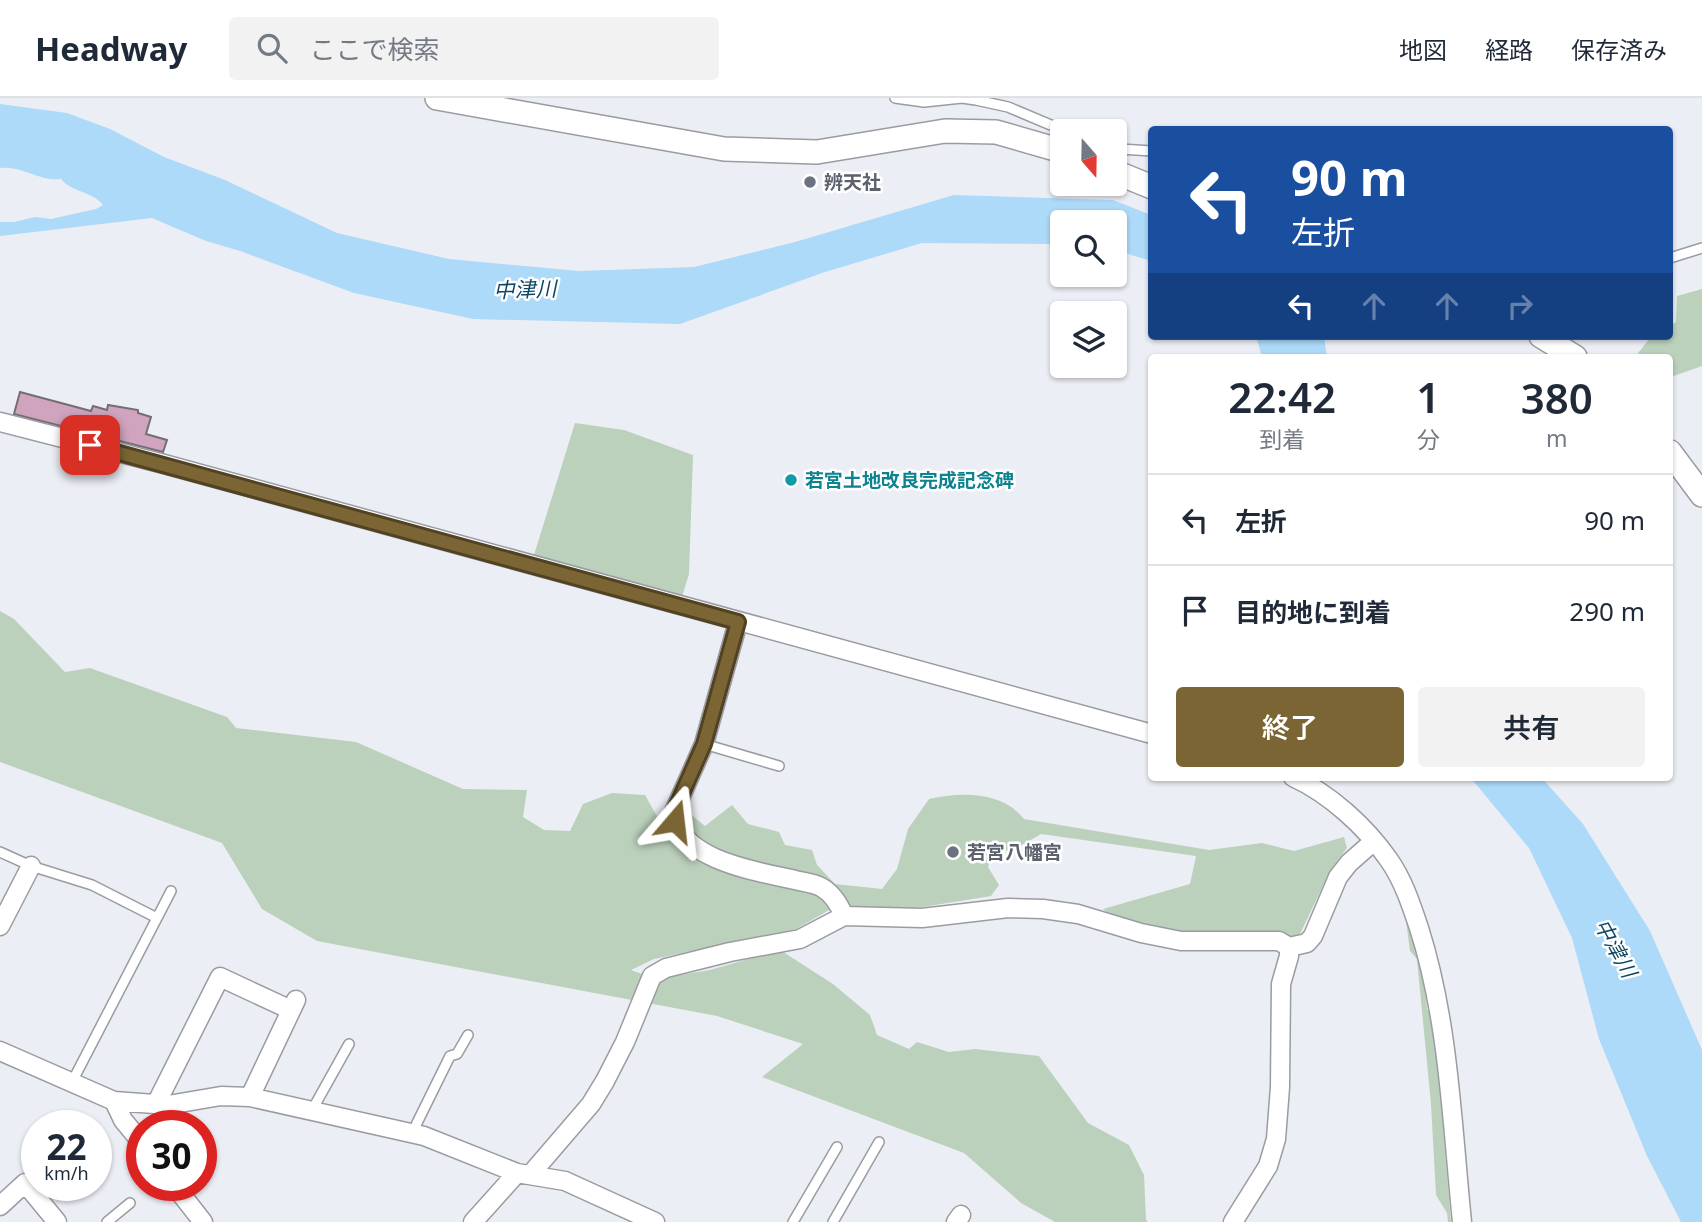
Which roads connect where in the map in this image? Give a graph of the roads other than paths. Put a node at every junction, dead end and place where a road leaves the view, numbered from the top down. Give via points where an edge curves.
1 (437, 98) edge
2 (895, 98) edge
3 (1050, 125) edge
4 (1050, 148) edge
5 (1127, 149) edge
6 (1148, 151) edge
7 (1127, 177) edge
8 (1148, 185) edge
9 (1702, 248) edge
10 (1673, 257) edge
11 (1547, 340) edge
12 (1570, 354) edge
13 (0, 422) edge
14 (1673, 456) edge
15 (1702, 495) edge
16 (738, 622) junction
17 (1148, 733) edge
18 (704, 744) junction
19 (779, 766) dead end
20 (1299, 781) edge
21 (1374, 841) junction
22 (0, 852) edge
23 (31, 866) junction
24 (171, 891) dead end
25 (844, 916) junction
26 (158, 918) junction
27 (0, 926) edge
28 (1289, 947) junction
29 (468, 1035) dead end
30 (349, 1044) dead end
31 (0, 1051) edge
32 (72, 1082) junction
33 (250, 1097) junction
34 (114, 1101) junction
35 (156, 1104) junction
36 (311, 1111) junction
37 (126, 1124) edge
38 (414, 1134) junction
39 (879, 1142) dead end
40 (836, 1147) dead end
41 (524, 1174) junction
42 (800, 1185) dead end
43 (811, 1190) junction
44 (185, 1201) edge
45 (130, 1203) dead end
46 (0, 1206) edge
47 (197, 1220) edge
48 (57, 1222) edge
49 (107, 1222) edge
50 (472, 1222) edge
51 (654, 1222) edge
52 (793, 1222) edge
53 (833, 1222) edge
54 (1233, 1222) edge
55 (1462, 1222) edge

1 - 4 street via 724,149 817,152 945,131 996,132
2 - 3 lane via 976,100
5 - 6 lane
7 - 8 street
9 - 10 lane
11 - 12 street
13 - 16 street
14 - 15 street
16 - 17 street
16 - 18 street
18 - 19 lane
18 - 25 street via 673,814 678,830 723,861 820,886 838,902
20 - 21 street via 1337,805
21 - 28 street via 1338,877 1314,936 1307,943
21 - 55 street via 1402,882 1437,990
22 - 23 lane
23 - 26 lane via 92,885
23 - 27 street
24 - 26 lane
25 - 28 street via 922,918 1008,908 1043,909 1181,941 1279,942
25 - 41 street via 800,939 730,951 652,976 606,1081 591,1104
26 - 32 lane
28 - 54 street via 1281,984 1276,1139 1268,1166
29 - 38 lane via 457,1054 450,1056
30 - 36 lane
31 - 32 street
32 - 34 street
33 - 35 street
33 - 35 street via 293,1005 220,977 201,1027
33 - 36 street
34 - 35 street
34 - 37 street
36 - 38 street
38 - 41 street
39 - 53 lane
40 - 43 lane
41 - 50 street
41 - 51 street via 565,1181
42 - 43 lane
43 - 52 lane
44 - 47 street
45 - 49 lane
46 - 48 street via 25,1183

